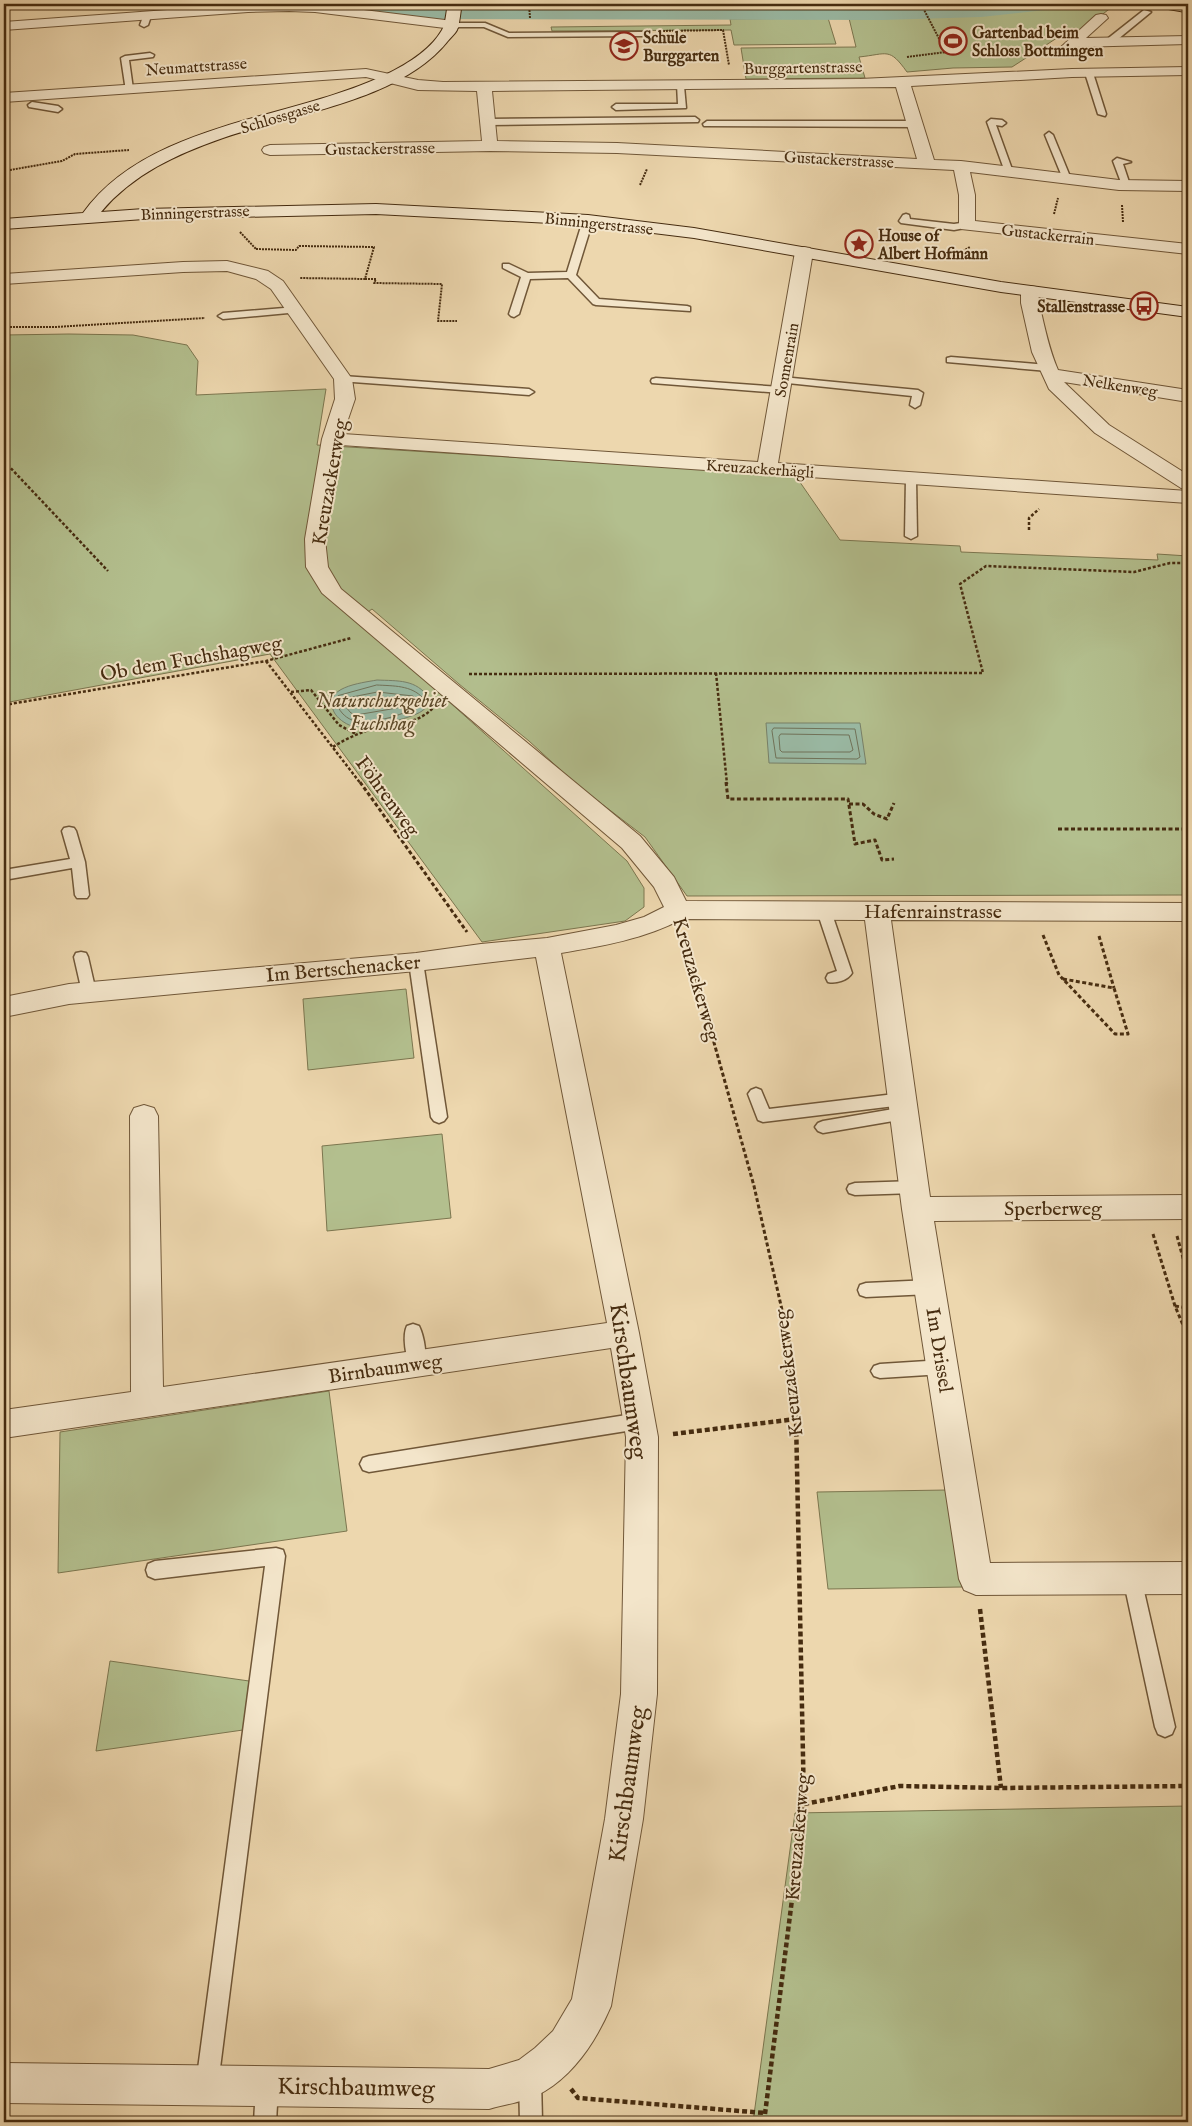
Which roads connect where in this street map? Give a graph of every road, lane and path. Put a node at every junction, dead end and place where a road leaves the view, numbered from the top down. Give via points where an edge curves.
1 (529, 4) edge
2 (921, 4) edge
3 (1147, 12) dead end
4 (454, 13) edge
5 (1101, 18) dead end
6 (530, 20) dead end
7 (4, 26) edge
8 (642, 34) joint
9 (1188, 40) edge
10 (1109, 42) junction
11 (1072, 43) junction
12 (150, 55) dead end
13 (907, 57) dead end
14 (729, 64) dead end
15 (1188, 71) edge
16 (1072, 73) junction
17 (1089, 73) junction
18 (390, 80) junction
19 (902, 81) junction
20 (680, 86) junction
21 (484, 87) junction
22 (129, 89) junction
23 (4, 98) edge
24 (32, 105) dead end
25 (58, 106) junction
26 (616, 107) dead end
27 (1102, 114) dead end
28 (695, 120) dead end
29 (488, 122) junction
30 (1002, 123) dead end
31 (707, 124) dead end
32 (916, 124) junction
33 (1049, 136) dead end
34 (490, 146) junction
35 (131, 150) dead end
36 (270, 150) dead end
37 (1128, 162) dead end
38 (927, 164) junction
39 (960, 166) junction
40 (4, 171) edge
41 (1009, 172) junction
42 (1067, 179) junction
43 (1123, 185) junction
44 (1188, 186) edge
45 (89, 217) junction
46 (906, 217) dead end
47 (588, 220) junction
48 (4, 224) edge
49 (967, 224) junction
50 (1125, 242) junction
51 (1188, 249) edge
52 (256, 250) dead end
53 (804, 252) junction
54 (506, 266) dead end
55 (571, 275) junction
56 (526, 276) junction
57 (951, 278) junction
58 (4, 279) edge
59 (365, 279) junction
60 (272, 282) junction
61 (1030, 291) junction
62 (687, 309) dead end
63 (296, 310) junction
64 (1188, 312) edge
65 (514, 314) dead end
66 (223, 316) dead end
67 (208, 317) dead end
68 (457, 321) dead end
69 (4, 327) edge
70 (951, 360) dead end
71 (1050, 371) junction
72 (343, 379) junction
73 (656, 380) dead end
74 (781, 385) junction
75 (528, 392) dead end
76 (1188, 396) edge
77 (915, 405) dead end
78 (332, 439) junction
79 (4, 461) edge
80 (767, 468) junction
81 (911, 478) junction
82 (1188, 484) edge
83 (1188, 497) edge
84 (911, 536) dead end
85 (1188, 564) edge
86 (108, 571) dead end
87 (381, 631) junction
88 (266, 661) junction
89 (716, 673) junction
90 (438, 680) junction
91 (290, 692) junction
92 (4, 705) edge
93 (356, 734) junction
94 (333, 747) junction
95 (894, 803) dead end
96 (849, 804) junction
97 (1058, 829) dead end
98 (1188, 829) edge
99 (69, 830) dead end
100 (894, 859) dead end
101 (78, 862) junction
102 (4, 875) edge
103 (82, 895) dead end
104 (678, 910) junction
105 (824, 911) junction
106 (878, 911) junction
107 (1033, 911) junction
108 (1093, 912) junction
109 (1188, 912) edge
110 (547, 947) junction
111 (482, 952) junction
112 (81, 957) dead end
113 (416, 962) junction
114 (833, 978) dead end
115 (1063, 979) junction
116 (1114, 988) junction
117 (89, 992) junction
118 (4, 1007) edge
119 (756, 1094) dead end
120 (904, 1106) junction
121 (144, 1116) dead end
122 (439, 1117) dead end
123 (823, 1127) dead end
124 (855, 1189) dead end
125 (916, 1198) junction
126 (1145, 1207) junction
127 (1188, 1207) edge
128 (1177, 1236) dead end
129 (1188, 1276) edge
130 (930, 1287) junction
131 (866, 1290) dead end
132 (1175, 1306) junction
133 (1188, 1308) edge
134 (413, 1331) dead end
135 (624, 1333) junction
136 (1188, 1337) edge
137 (417, 1363) junction
138 (943, 1367) junction
139 (880, 1371) dead end
140 (147, 1403) junction
141 (796, 1419) junction
142 (4, 1424) edge
143 (641, 1429) junction
144 (369, 1464) dead end
145 (155, 1570) dead end
146 (1132, 1578) junction
147 (1188, 1578) edge
148 (976, 1579) junction
149 (1165, 1727) dead end
150 (1188, 1786) edge
151 (1001, 1788) junction
152 (804, 1804) junction
153 (540, 2070) junction
154 (4, 2083) edge
155 (207, 2086) junction
156 (267, 2086) junction
157 (765, 2113) junction
158 (265, 2122) edge
159 (531, 2122) edge
160 (764, 2122) edge

1 - 6 path
2 - 13 path via 946,52
3 - 10 lane
4 - 7 street via 248,8 146,20
4 - 8 lane via 508,35
4 - 18 street, Schlossgasse via 428,55
5 - 11 street
8 - 14 path via 655,30 723,30
9 - 10 street
10 - 11 street
11 - 16 street via 1064,50
12 - 22 lane via 126,58
15 - 17 street, Burggartenstrasse
16 - 17 street, Burggartenstrasse
16 - 19 street, Burggartenstrasse
17 - 27 lane
18 - 21 street, Burggartenstrasse via 442,87
18 - 22 street, Neumattstrasse via 366,73
18 - 45 street, Schlossgasse via 342,98 223,133 154,162 119,185 98,203
19 - 20 street, Burggartenstrasse
19 - 32 street
20 - 21 street, Burggartenstrasse
20 - 26 lane via 684,106
21 - 29 street
22 - 25 street, Neumattstrasse
23 - 25 street, Neumattstrasse
24 - 25 lane
28 - 29 lane
29 - 34 street
30 - 41 lane via 991,122
31 - 32 lane
32 - 38 street
33 - 42 lane
34 - 36 street, Gustackerstrasse
34 - 38 street, Gustackerstrasse via 617,148
35 - 40 path via 75,154 62,161
37 - 43 lane via 1117,162
38 - 39 street, Gustackerstrasse
39 - 41 street, Gustackerstrasse
39 - 49 street via 968,195
41 - 42 street, Gustackerstrasse
42 - 43 street, Gustackerstrasse
43 - 44 street, Gustackerstrasse
43 - 50 path
45 - 47 street, Binningerstrasse via 250,210 376,209
45 - 48 street, Binningerstrasse
46 - 49 lane via 904,221 954,227
47 - 53 street, Binningerstrasse via 694,233
47 - 55 lane
49 - 50 street, Gustackerrain
49 - 57 path via 974,246 963,251 962,260
50 - 51 street, Gustackerrain
52 - 59 path via 296,250 300,246 374,247
53 - 57 street, Binningerstrasse
53 - 74 street, Sonnenrain
54 - 56 lane
55 - 56 lane
55 - 62 lane via 596,302
56 - 65 lane
57 - 61 street, Binningerstrasse
58 - 60 street via 227,266 262,275
59 - 60 path via 288,278
59 - 68 path via 376,279 374,283 442,284 438,321
60 - 63 street
61 - 64 street, Binningerstrasse
61 - 71 street via 1041,352
63 - 66 lane
63 - 72 street
67 - 69 path via 104,325
70 - 71 lane
71 - 76 street, Nelkenweg
71 - 82 street via 1056,385 1102,429
72 - 75 lane
72 - 78 street, Kreuzackerweg via 345,399
73 - 74 lane
74 - 77 lane via 918,393
74 - 80 street, Sonnenrain
78 - 80 street, Kreuzackerhägli
78 - 87 street, Kreuzackerweg via 315,539 317,566 333,593
79 - 86 path
80 - 81 street, Kreuzackerhägli
81 - 83 street, Kreuzackerhägli
81 - 84 lane
85 - 89 path via 1170,563 1134,572 986,566 960,584 983,673
87 - 88 path, Ob dem Fuchshagweg
87 - 90 street, Kreuzackerweg
88 - 91 path, Föhrenweg
88 - 92 path, Ob dem Fuchshagweg
89 - 90 path
89 - 96 path via 728,799 848,799
90 - 93 path via 435,706 425,717
90 - 104 street, Kreuzackerweg via 632,842 665,883
91 - 93 path via 311,690 339,725
91 - 94 path, Föhrenweg
93 - 94 path
94 - 111 path, Föhrenweg
95 - 96 path via 887,819 871,814 863,804
96 - 100 path via 856,844 875,840 882,860
97 - 98 path
99 - 101 lane
101 - 102 lane
101 - 103 lane
104 - 105 street, Hafenrainstrasse
104 - 110 street, Im Bertschenacker via 653,923 618,934
104 - 141 path, Kreuzackerweg via 754,1186 789,1341
105 - 106 street, Hafenrainstrasse
105 - 114 lane via 846,973
106 - 107 street, Hafenrainstrasse
106 - 120 street, Im Drissel
107 - 108 street, Hafenrainstrasse
107 - 115 path
108 - 109 street, Hafenrainstrasse
108 - 116 path
110 - 111 street, Im Bertschenacker
110 - 135 street, Kirschbaumweg
111 - 113 street, Im Bertschenacker
112 - 117 lane
113 - 117 street, Im Bertschenacker
113 - 122 lane
115 - 116 path
115 - 116 path via 1115,1034 1128,1034
117 - 118 street, Im Bertschenacker
119 - 120 lane via 763,1116
120 - 123 lane
120 - 125 street, Im Drissel
121 - 140 street
124 - 125 lane
125 - 126 street, Sperberweg
125 - 130 street, Im Drissel
126 - 127 street, Sperberweg
126 - 132 path
128 - 129 path
130 - 131 lane
130 - 138 street, Im Drissel
132 - 133 path
132 - 136 path
134 - 137 lane
135 - 137 street, Birnbaumweg
135 - 143 street, Kirschbaumweg
137 - 140 street, Birnbaumweg
138 - 139 lane
138 - 148 street, Im Drissel
140 - 142 street, Birnbaumweg
141 - 143 path
141 - 152 path, Kreuzackerweg
143 - 144 lane
143 - 153 street, Kirschbaumweg via 639,1694 624,1820 591,2006 567,2045
145 - 155 lane via 276,1556
146 - 147 street
146 - 148 street
146 - 149 lane
148 - 151 path
150 - 151 path
151 - 152 path via 900,1786
152 - 157 path, Kreuzackerweg
153 - 156 street, Kirschbaumweg via 489,2089
153 - 157 path via 578,2098
153 - 159 lane
154 - 155 street, Kirschbaumweg
155 - 156 street, Kirschbaumweg
156 - 158 lane
157 - 160 path, Kreuzackerweg

